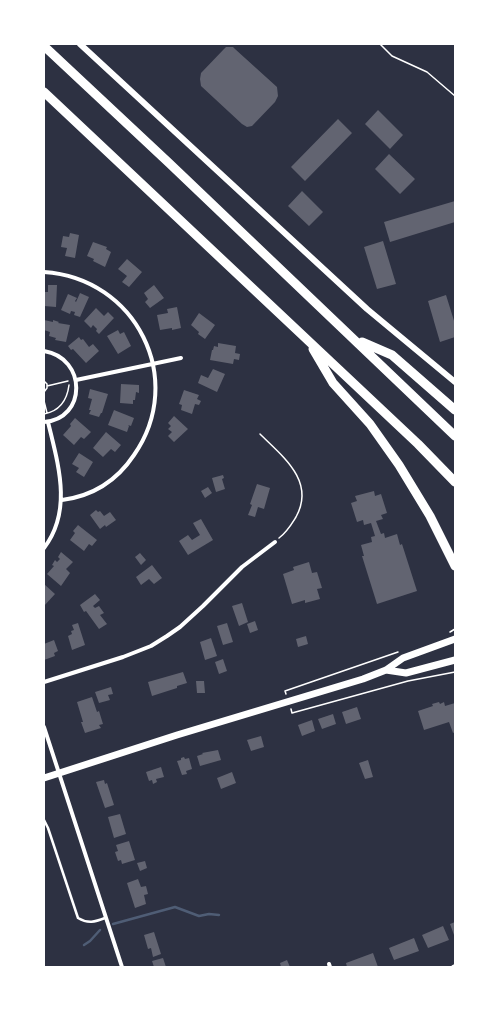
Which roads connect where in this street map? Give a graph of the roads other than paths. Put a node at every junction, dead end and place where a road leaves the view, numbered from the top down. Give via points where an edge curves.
1 (80, 44) edge
2 (44, 46) edge
3 (44, 92) edge
4 (44, 272) edge
5 (309, 340) junction
6 (355, 340) junction
7 (44, 351) edge
8 (181, 358) dead end
9 (153, 364) junction
10 (76, 380) junction
11 (455, 382) edge
12 (455, 410) edge
13 (46, 422) edge
14 (455, 436) edge
15 (455, 482) edge
16 (62, 500) junction
17 (275, 542) road end
18 (44, 548) edge
19 (455, 566) edge
20 (455, 639) edge
21 (455, 660) edge
22 (386, 670) junction
23 (44, 682) edge
24 (44, 727) edge
25 (59, 774) junction
26 (44, 778) edge
27 (44, 820) edge
28 (105, 918) junction
29 (122, 967) edge

1 - 11 street via 355,298
2 - 6 highway via 170,162
3 - 5 highway
4 - 9 street via 77,278 114,298 135,321
5 - 15 highway
5 - 19 highway via 333,383 370,424 399,465 430,516
6 - 12 highway via 392,355
6 - 14 highway
7 - 10 street via 58,355 64,360 70,366
8 - 9 street
9 - 10 street
9 - 16 street via 156,382 155,402 152,418 138,449 124,469 106,484 78,498
10 - 13 street via 73,404 62,416
13 - 16 street via 58,468
16 - 18 street via 57,522
17 - 23 street via 242,567 168,636 123,657
20 - 22 main road via 403,658
21 - 22 main road via 406,673
22 - 25 main road
24 - 25 street
25 - 26 main road
25 - 28 street
27 - 28 lane via 78,918 87,922
28 - 29 street

